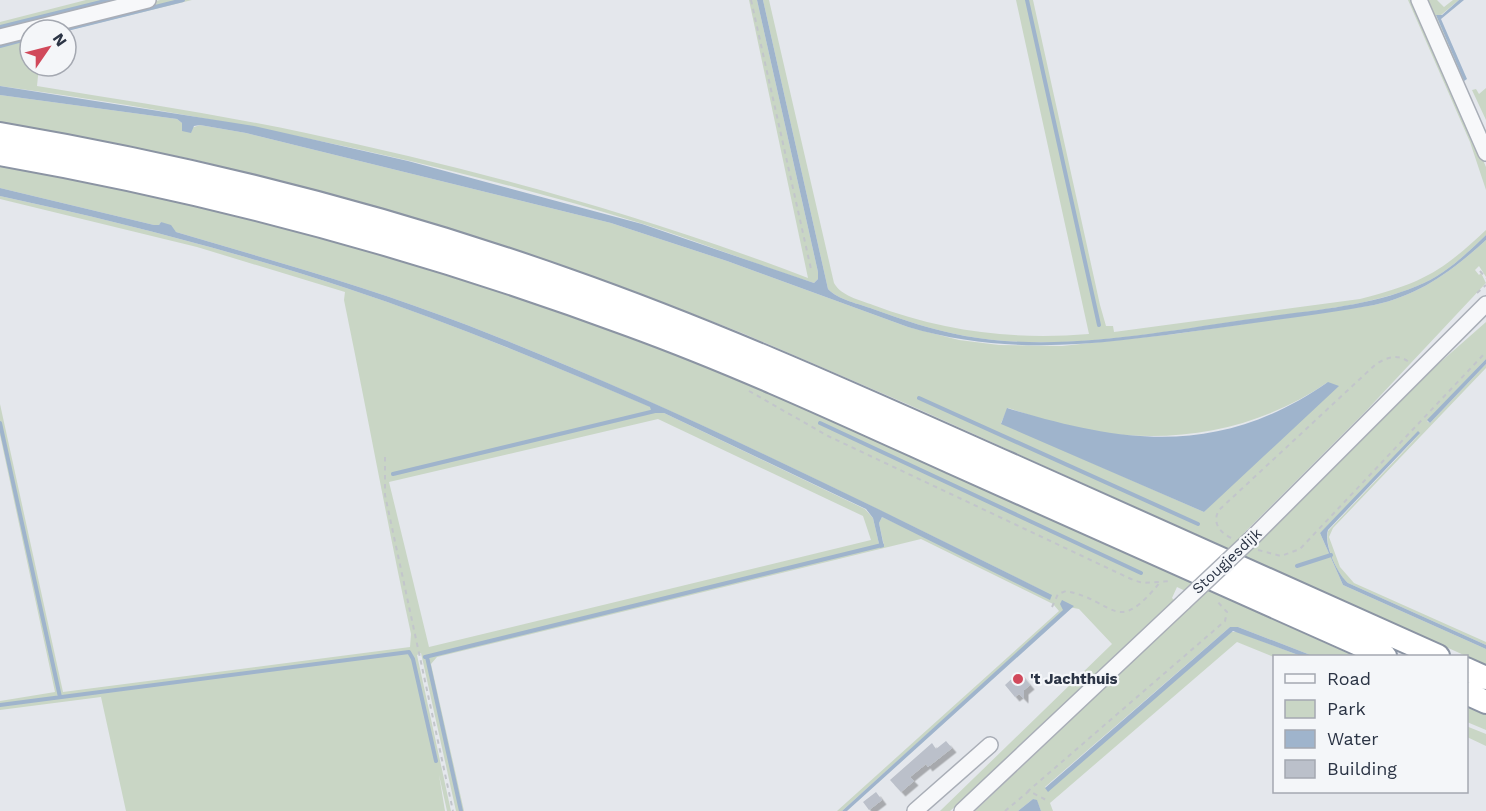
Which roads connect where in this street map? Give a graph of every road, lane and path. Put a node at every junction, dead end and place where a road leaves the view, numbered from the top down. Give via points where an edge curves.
1 (148, 0) edge
2 (751, 0) edge
3 (1419, 0) edge
4 (0, 37) edge
5 (0, 134) edge
6 (1486, 153) edge
7 (0, 154) edge
8 (811, 268) dead end
9 (1480, 271) dead end
10 (1486, 278) edge
11 (1486, 304) edge
12 (741, 387) dead end
13 (385, 457) dead end
14 (1161, 581) junction
15 (1181, 583) dead end
16 (1210, 596) dead end
17 (1052, 607) dead end
18 (1381, 655) edge
19 (1434, 655) edge
20 (1468, 669) edge
21 (1486, 678) edge
22 (1468, 693) edge
23 (1486, 702) edge
24 (990, 745) dead end
25 (1027, 792) junction
26 (1048, 801) dead end
27 (453, 811) edge
28 (915, 811) edge
29 (962, 811) edge
30 (1005, 811) edge

1 - 4 street
2 - 8 path
3 - 6 street
5 - 19 highway via 179,169 349,211 635,304 782,364
7 - 18 highway via 158,184 312,222 478,272 633,326 751,373
9 - 10 path
11 - 29 street, Stougjesdijk, bridge via 1253,537
12 - 14 path via 828,436 1133,580
13 - 27 path via 385,495
14 - 15 path
14 - 17 path via 1129,611 1115,612 1066,591 1058,594
16 - 25 path via 1227,612 1225,621
20 - 21 highway
22 - 23 highway
24 - 28 street
25 - 26 path
25 - 30 path

